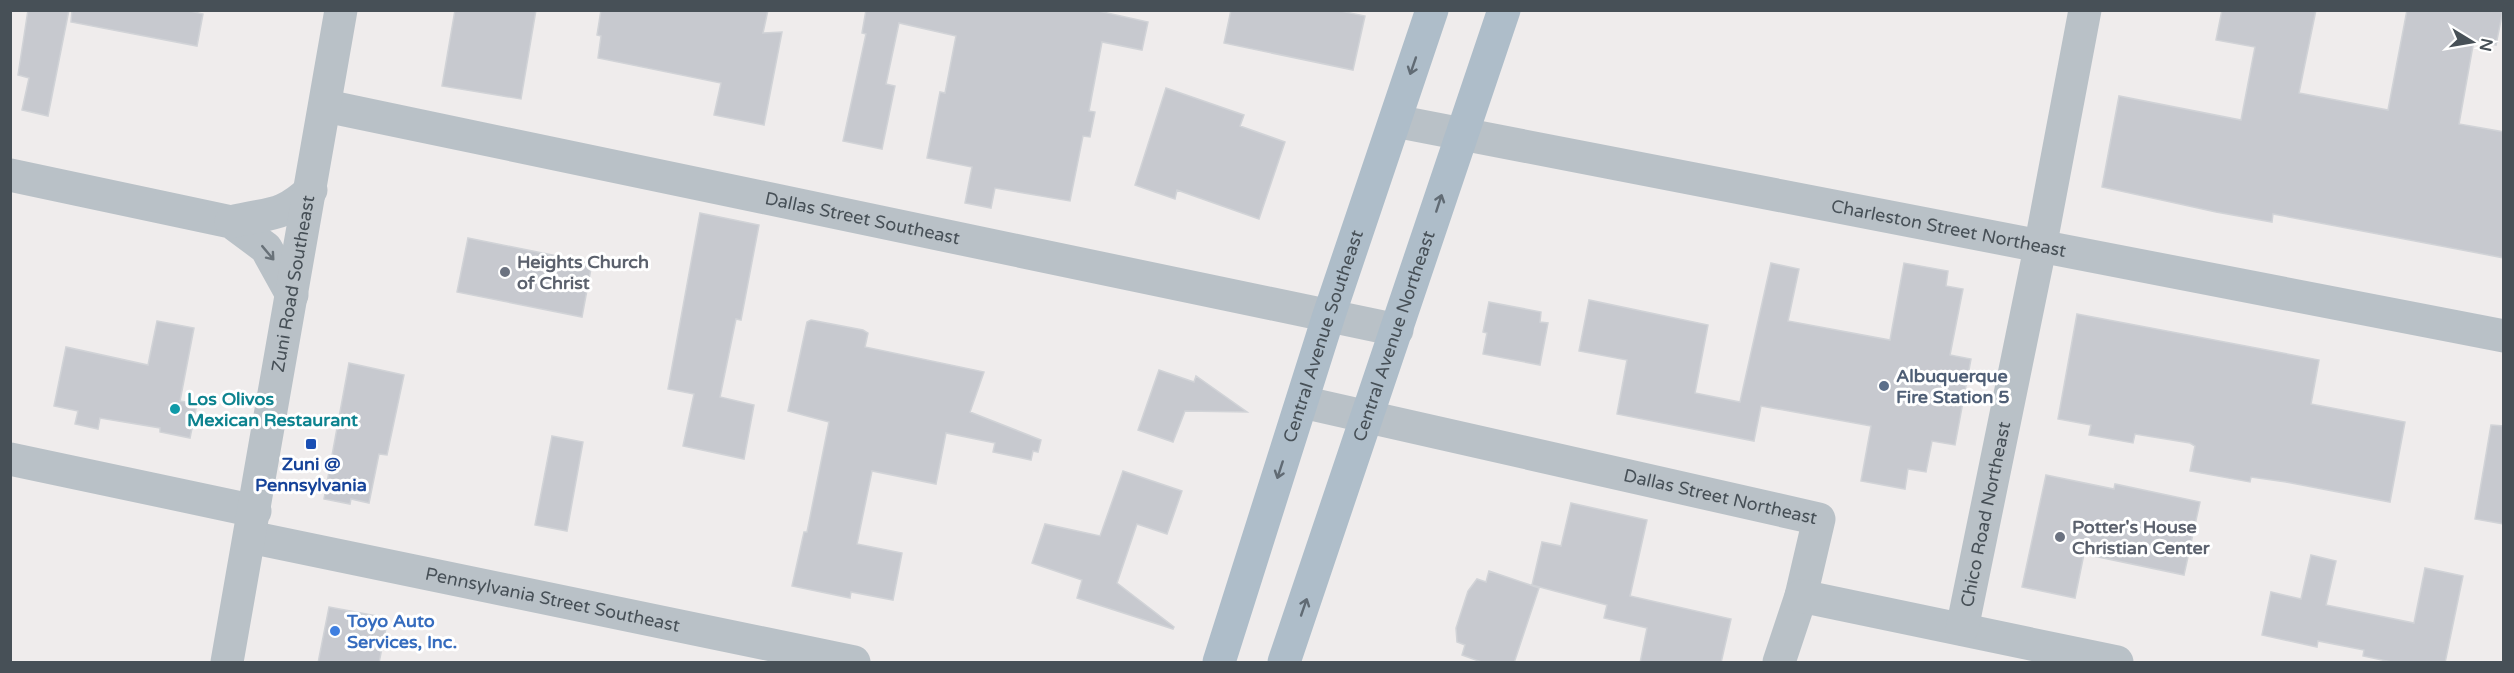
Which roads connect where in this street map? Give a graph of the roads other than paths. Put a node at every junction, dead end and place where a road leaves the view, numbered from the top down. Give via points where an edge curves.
1 (341, 10) edge
2 (1432, 10) edge
3 (1504, 10) edge
4 (2085, 10) edge
5 (326, 106) junction
6 (1395, 121) junction
7 (1462, 134) junction
8 (10, 174) edge
9 (311, 190) junction
10 (231, 222) junction
11 (2040, 248) junction
12 (292, 295) junction
13 (1329, 315) junction
14 (1397, 330) junction
15 (2504, 336) edge
16 (1302, 402) junction
17 (1367, 418) junction
18 (10, 459) edge
19 (253, 524) junction
20 (1801, 596) junction
21 (1962, 629) junction
22 (227, 663) edge
23 (854, 663) edge
24 (1219, 663) edge
25 (1284, 663) edge
26 (1779, 663) edge
27 (2117, 663) edge

1 - 5 street, Zuni Road Southeast
2 -> 6 main road, Central Avenue Southeast
3 - 7 main road, Central Avenue Northeast
4 - 11 street, Chico Road Northeast
5 - 9 street, Zuni Road Southeast
5 - 13 street, Dallas Street Southeast
6 - 7 street, Charleston Street Northeast
6 - 13 main road, Central Avenue Southeast
7 - 11 street, Charleston Street Northeast
14 -> 7 main road, Central Avenue Northeast
8 - 10 street
9 - 10 street via 292,207 275,214
9 - 12 street, Zuni Road Southeast
10 -> 12 street via 266,248
11 - 15 street, Charleston Street Northeast
11 - 21 street, Chico Road Northeast
12 - 19 street, Zuni Road Southeast
13 - 14 street, Dallas Street Southeast
13 - 16 main road, Central Avenue Southeast
14 - 17 main road, Central Avenue Northeast
16 - 17 street, Dallas Street Northeast
16 -> 24 main road, Central Avenue Southeast
17 - 20 street, Dallas Street Northeast via 1819,519
25 -> 17 main road, Central Avenue Northeast
18 - 19 street, Pennsylvania Street Southeast
19 - 22 street, Zuni Road Southeast
19 - 23 street, Pennsylvania Street Southeast
20 - 21 street
20 - 26 street
21 - 27 street

